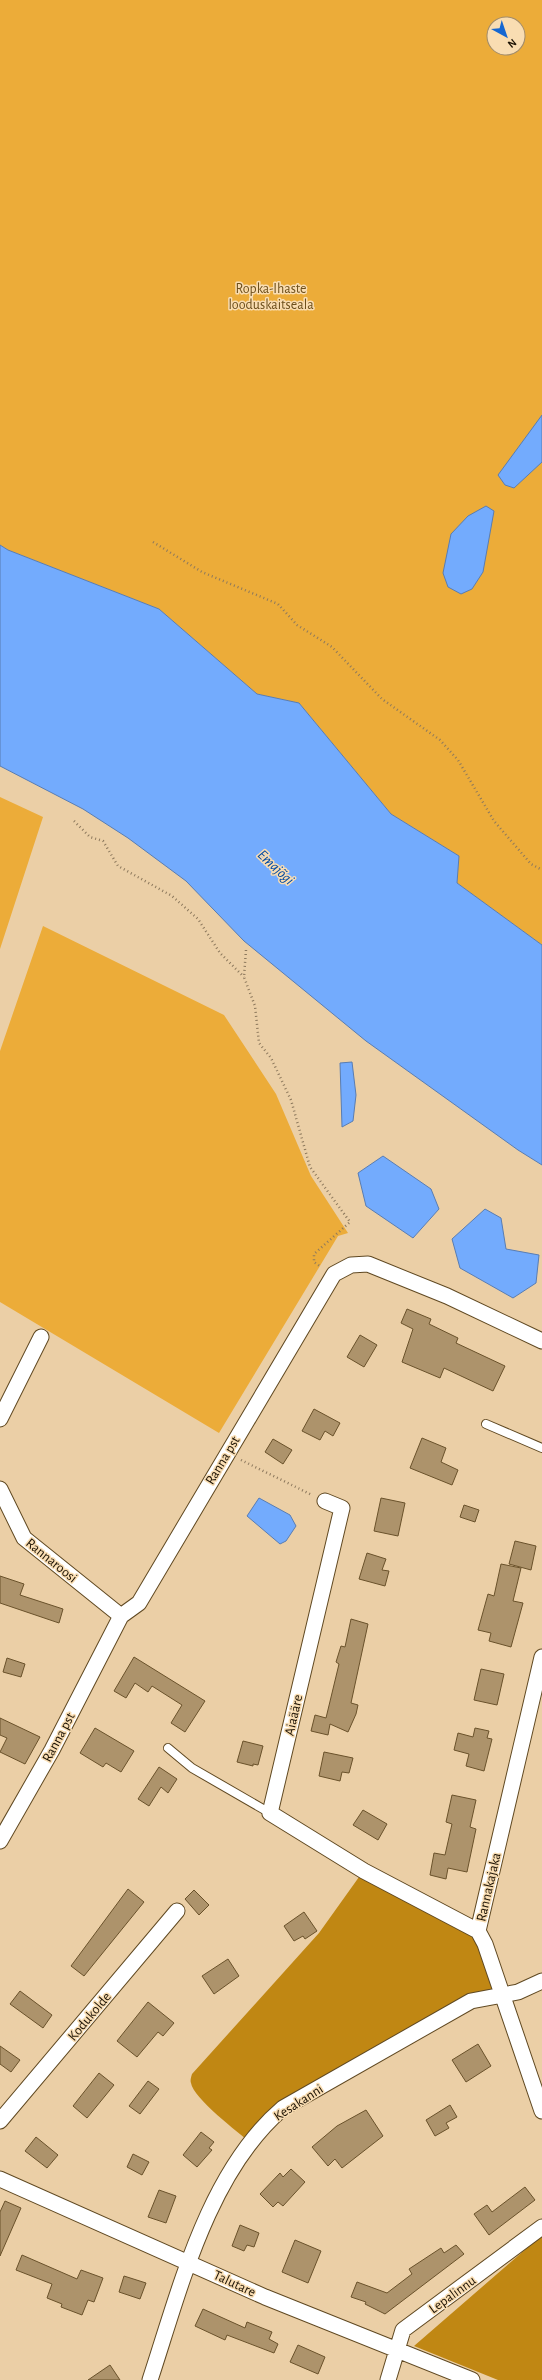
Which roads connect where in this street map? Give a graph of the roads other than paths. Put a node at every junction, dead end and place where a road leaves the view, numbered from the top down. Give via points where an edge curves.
1 (40, 1337) dead end
2 (542, 1341) edge
3 (0, 1419) edge
4 (486, 1424) dead end
5 (542, 1448) edge
6 (0, 1489) edge
7 (325, 1501) road end
8 (121, 1616) junction
9 (542, 1657) edge
10 (168, 1748) dead end
11 (270, 1813) junction
12 (0, 1841) edge
13 (177, 1911) dead end
14 (478, 1931) junction
15 (542, 1981) edge
16 (502, 1995) junction
17 (542, 2111) edge
18 (0, 2121) edge
19 (0, 2179) edge
20 (542, 2227) edge
21 (189, 2261) junction
22 (398, 2350) junction
23 (150, 2380) edge
24 (388, 2380) edge
25 (472, 2380) edge

1 - 3 street
2 - 8 street, Ranna pst via 447,1296 368,1264 351,1265 334,1274 139,1602
4 - 5 lane
6 - 8 street, Rannaroosi via 24,1538
7 - 11 street, Aiaääre via 342,1508
8 - 12 street, Ranna pst via 52,1750
9 - 14 street, Rannakajaka
10 - 11 lane via 192,1768
11 - 14 street via 364,1871
13 - 18 street, Kodukolde
14 - 16 street, Rannakajaka
15 - 16 street, Kesakanni via 518,1992
16 - 17 street, Rannakajaka
16 - 21 street, Kesakanni via 471,2001 283,2108 265,2123 220,2188
19 - 21 street, Talutare
20 - 22 street, Lepalinnu via 403,2330
21 - 22 street, Talutare via 265,2297
21 - 23 street, Kesakanni
22 - 24 street, Lepalinnu
22 - 25 street, Talutare

